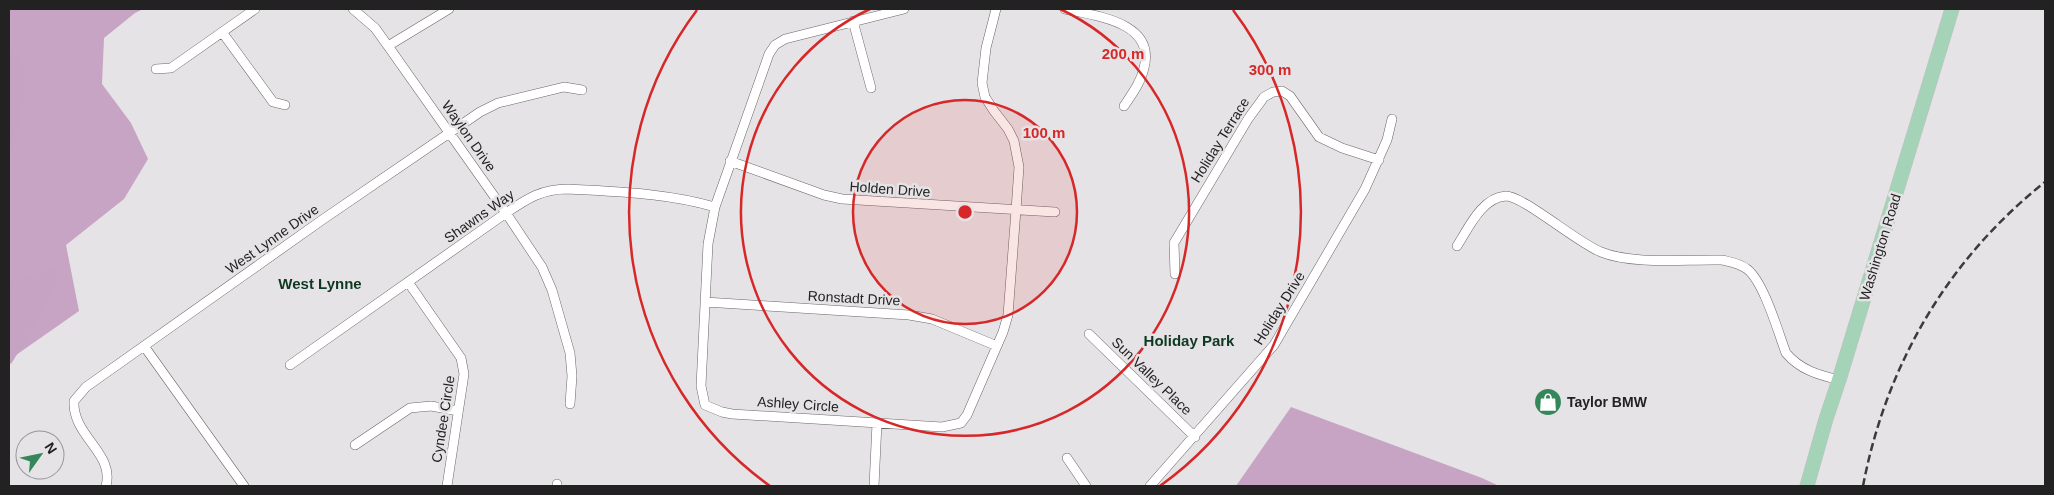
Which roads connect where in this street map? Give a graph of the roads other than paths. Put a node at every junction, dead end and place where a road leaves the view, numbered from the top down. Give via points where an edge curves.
1 (255, 9) edge
2 (353, 9) edge
3 (448, 9) edge
4 (904, 9) edge
5 (996, 9) edge
6 (1065, 9) edge
7 (1952, 9) edge
8 (853, 21) junction
9 (222, 32) junction
10 (388, 46) junction
11 (156, 69) dead end
12 (871, 88) dead end
13 (582, 90) dead end
14 (285, 105) dead end
15 (1124, 106) dead end
16 (1392, 119) dead end
17 (449, 132) junction
18 (1379, 160) junction
19 (730, 161) junction
20 (715, 207) junction
21 (1016, 210) junction
22 (1055, 212) dead end
23 (506, 213) junction
24 (1456, 246) dead end
25 (1175, 274) dead end
26 (408, 282) junction
27 (704, 302) junction
28 (1089, 334) dead end
29 (144, 346) junction
30 (996, 346) junction
31 (290, 365) dead end
32 (1839, 380) junction
33 (570, 404) dead end
34 (458, 411) junction
35 (878, 423) junction
36 (1195, 437) junction
37 (355, 445) dead end
38 (1067, 458) dead end
39 (106, 486) edge
40 (244, 486) edge
41 (447, 486) edge
42 (874, 486) edge
43 (1086, 486) edge
44 (1150, 486) edge
45 (1807, 486) edge

1 - 9 street
2 - 10 street, Waylon Drive via 375,28
3 - 10 street
4 - 8 street, Ashley Circle
5 - 21 street, Ashley Circle via 986,48 982,83 985,97 1014,141 1019,167
6 - 15 street via 1127,26 1143,43 1146,54 1144,68
7 - 32 main road, Washington Road
8 - 12 street
8 - 19 street, Ashley Circle via 796,35 775,45
9 - 11 street via 170,68
9 - 14 street via 273,102
10 - 17 street, Waylon Drive
13 - 17 street, West Lynne Drive via 564,87 498,103
16 - 18 street, Holiday Drive
17 - 23 street, Waylon Drive
17 - 29 street, West Lynne Drive
18 - 25 street, Holiday Terrace via 1342,148 1319,136 1290,96 1282,91 1264,96 1174,243
18 - 36 street, Holiday Drive via 1366,189 1274,345
19 - 20 street, Ashley Circle
19 - 21 street, Holden Drive via 842,199
20 - 23 street, Shawns Way via 667,196 552,189
20 - 27 street, Ashley Circle via 708,244
21 - 22 street, Holden Drive
21 - 30 street, Ashley Circle via 1008,315
23 - 26 street, Shawns Way
23 - 33 street, Waylon Drive via 542,267 552,290 570,353
24 - 32 street via 1486,204 1507,196 1601,252 1630,259 1736,262 1757,280 1793,363
26 - 31 street, Shawns Way
26 - 34 street, Cyndee Circle via 461,358 464,374
27 - 30 street, Ronstadt Drive via 909,315 932,319
27 - 35 street, Ashley Circle via 700,379 705,405 732,414
28 - 36 street, Sun Valley Place
29 - 39 street, West Lynne Drive via 86,387 74,401 75,418 107,470
29 - 40 street
30 - 35 street, Ashley Circle via 972,407 961,423 942,427
32 - 45 main road, Washington Road
34 - 37 street via 430,406 410,408
34 - 41 street, Cyndee Circle
35 - 42 street
36 - 44 street, Holiday Drive
38 - 43 street

